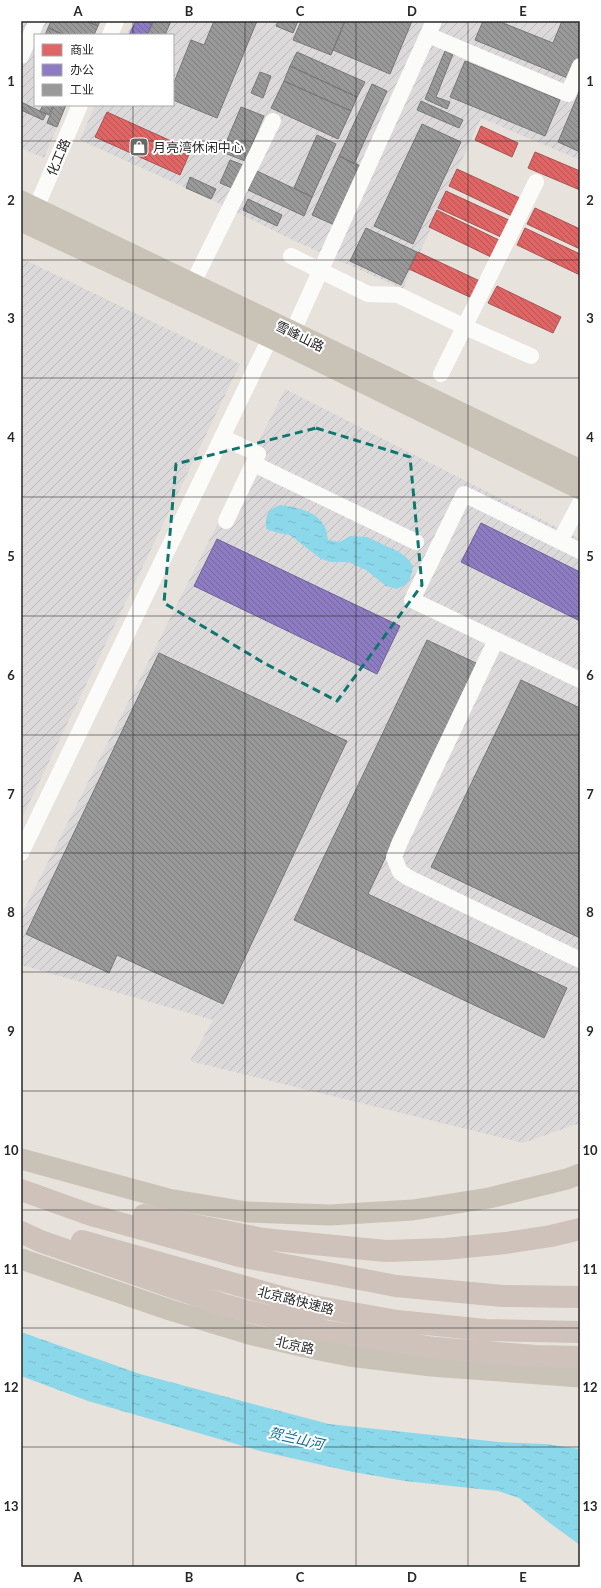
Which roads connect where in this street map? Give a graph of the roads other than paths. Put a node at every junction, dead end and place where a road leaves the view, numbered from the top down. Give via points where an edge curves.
1 (37, 21) edge
2 (116, 21) edge
3 (431, 28) edge
4 (110, 34) edge
5 (21, 56) edge
6 (580, 66) edge
7 (79, 106) edge
8 (273, 121) dead end
9 (536, 182) dead end
10 (26, 210) edge
11 (291, 256) dead end
12 (320, 271) junction
13 (189, 291) junction
14 (465, 328) junction
15 (283, 338) junction
16 (531, 356) dead end
17 (441, 374) dead end
18 (222, 437) junction
19 (254, 464) junction
20 (580, 470) edge
21 (580, 489) edge
22 (580, 503) edge
23 (226, 521) dead end
24 (560, 541) junction
25 (416, 542) dead end
26 (580, 551) edge
27 (496, 640) junction
28 (580, 680) edge
29 (21, 853) edge
30 (580, 960) edge
31 (21, 1159) edge
32 (580, 1174) edge
33 (21, 1187) edge
34 (21, 1190) edge
35 (21, 1221) edge
36 (580, 1229) edge
37 (21, 1232) edge
38 (21, 1259) edge
39 (580, 1297) edge
40 (580, 1332) edge
41 (580, 1357) edge
42 (580, 1377) edge

1 - 5 street
2 - 4 street
3 - 6 street via 568,94
3 - 12 street
7 - 10 street, 化工路
8 - 13 street
9 - 14 street
10 - 13 main road, 雪峰山路
11 - 12 street
12 - 14 street via 368,294 398,295
12 - 15 street
13 - 15 main road, 雪峰山路
14 - 16 street
14 - 17 street
15 - 18 street
15 - 20 main road, 雪峰山路
15 - 21 main road, 雪峰山路
18 - 19 street via 258,454
18 - 29 street
19 - 23 street
19 - 25 street
22 - 24 street
24 - 26 street
24 - 27 street via 464,494 412,600
27 - 28 street
27 - 30 street via 394,857 400,872 409,878
31 - 32 main road via 168,1199 247,1212 330,1215 413,1210 489,1198
33 - 36 highway via 263,1239 386,1251 506,1243
34 - 39 highway via 91,1214 239,1256 396,1286 503,1296
35 - 40 highway, 北京路快速路 via 54,1234 313,1306 397,1321 485,1330
37 - 41 highway via 40,1241 224,1305 325,1331 435,1348
38 - 42 main road, 北京路 via 170,1310 305,1348 431,1366

